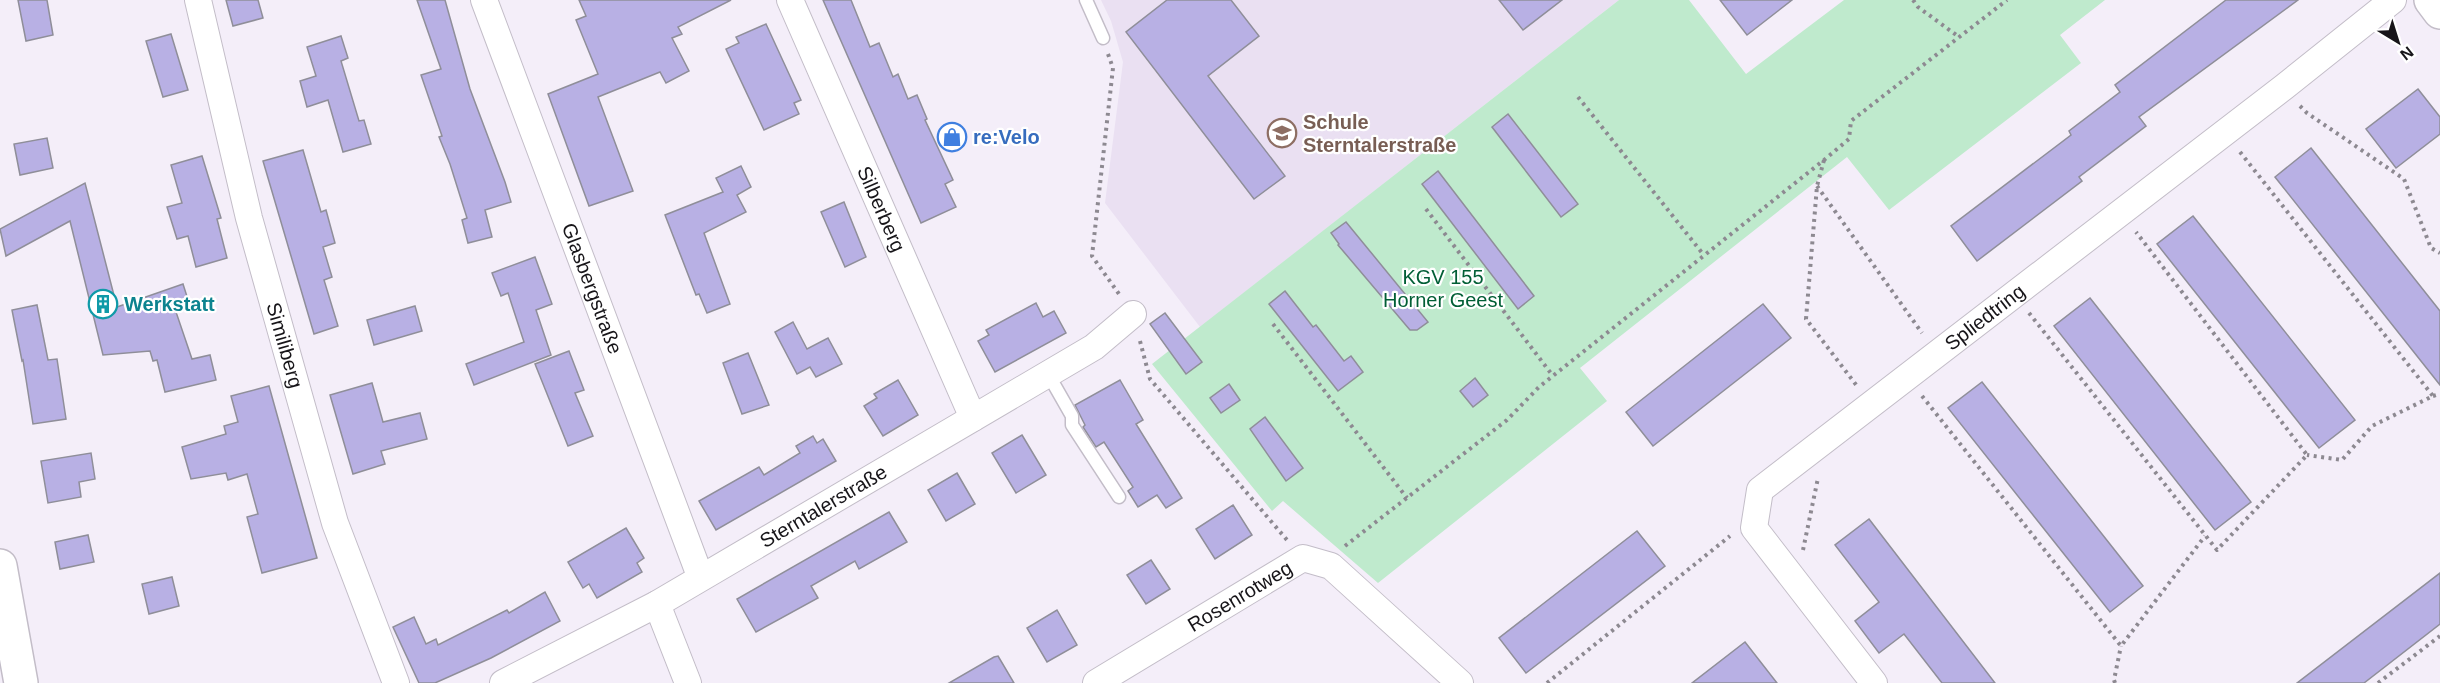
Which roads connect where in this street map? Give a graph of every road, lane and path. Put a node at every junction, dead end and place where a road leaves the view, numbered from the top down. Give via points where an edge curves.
1 (198, 0) edge
2 (484, 0) edge
3 (790, 0) edge
4 (1086, 0) edge
5 (1913, 0) edge
6 (2007, 0) edge
7 (2393, 0) edge
8 (2431, 0) edge
9 (2440, 12) edge
10 (1959, 37) junction
11 (1103, 38) joint
12 (2284, 87) junction
13 (1578, 97) dead end
14 (2224, 132) junction
15 (1824, 160) junction
16 (1817, 186) junction
17 (1426, 209) dead end
18 (2120, 211) junction
19 (2440, 253) edge
20 (1702, 254) junction
21 (2013, 293) junction
22 (1133, 314) junction
23 (1273, 324) dead end
24 (1936, 353) junction
25 (1048, 374) junction
26 (1553, 376) junction
27 (1907, 376) junction
28 (2440, 394) edge
29 (2433, 396) junction
30 (1870, 404) junction
31 (973, 418) junction
32 (1826, 439) junction
33 (2307, 455) junction
34 (1119, 497) dead end
35 (1407, 498) junction
36 (1754, 516) junction
37 (2205, 536) junction
38 (1303, 558) junction
39 (0, 566) edge
40 (700, 576) junction
41 (1796, 583) junction
42 (657, 604) junction
43 (2440, 636) edge
44 (2121, 646) junction
45 (21, 683) edge
46 (396, 683) edge
47 (503, 683) edge
48 (687, 683) edge
49 (1096, 683) edge
50 (1460, 683) edge
51 (1547, 683) edge
52 (1874, 683) edge
53 (2115, 683) edge
54 (2379, 683) edge

1 - 46 street, Similiberg via 249,218 332,511
2 - 40 street, Glasbergstraße
3 - 31 street, Silberberg
4 - 11 lane
5 - 10 path
6 - 10 path
7 - 12 street, Spliedtring
8 - 9 main road
10 - 15 path via 1851,121 1849,138
11 - 22 path via 1113,68 1092,256
12 - 14 street, Spliedtring
12 - 19 path via 2307,113 2404,179 2431,248
13 - 20 path
14 - 18 street, Spliedtring
14 - 29 path
15 - 16 path
15 - 20 path
16 - 24 path
16 - 30 path via 1806,319
17 - 26 path
18 - 21 street, Spliedtring
18 - 33 path
20 - 26 path
21 - 24 street, Spliedtring
21 - 37 path
22 - 25 street, Sterntalerstraße via 1094,347
22 - 38 path via 1150,379
23 - 35 path
24 - 27 street, Spliedtring
25 - 31 street, Sterntalerstraße
25 - 34 lane via 1072,417 1072,425
26 - 35 path via 1507,420
27 - 30 street, Spliedtring
27 - 44 path
28 - 29 path
29 - 33 path via 2372,426 2342,460
30 - 32 street, Spliedtring
31 - 40 street, Sterntalerstraße
32 - 36 street, Spliedtring via 1760,490
32 - 41 path
33 - 37 path via 2217,550
35 - 38 path via 1331,557
36 - 41 street via 1754,528
36 - 51 path
37 - 44 path
38 - 49 street, Rosenrotweg
38 - 50 street, Rosenrotweg via 1332,566
39 - 45 main road
40 - 42 street, Sterntalerstraße
41 - 52 street
42 - 47 street, Sterntalerstraße
42 - 48 street
43 - 54 path
44 - 53 path

